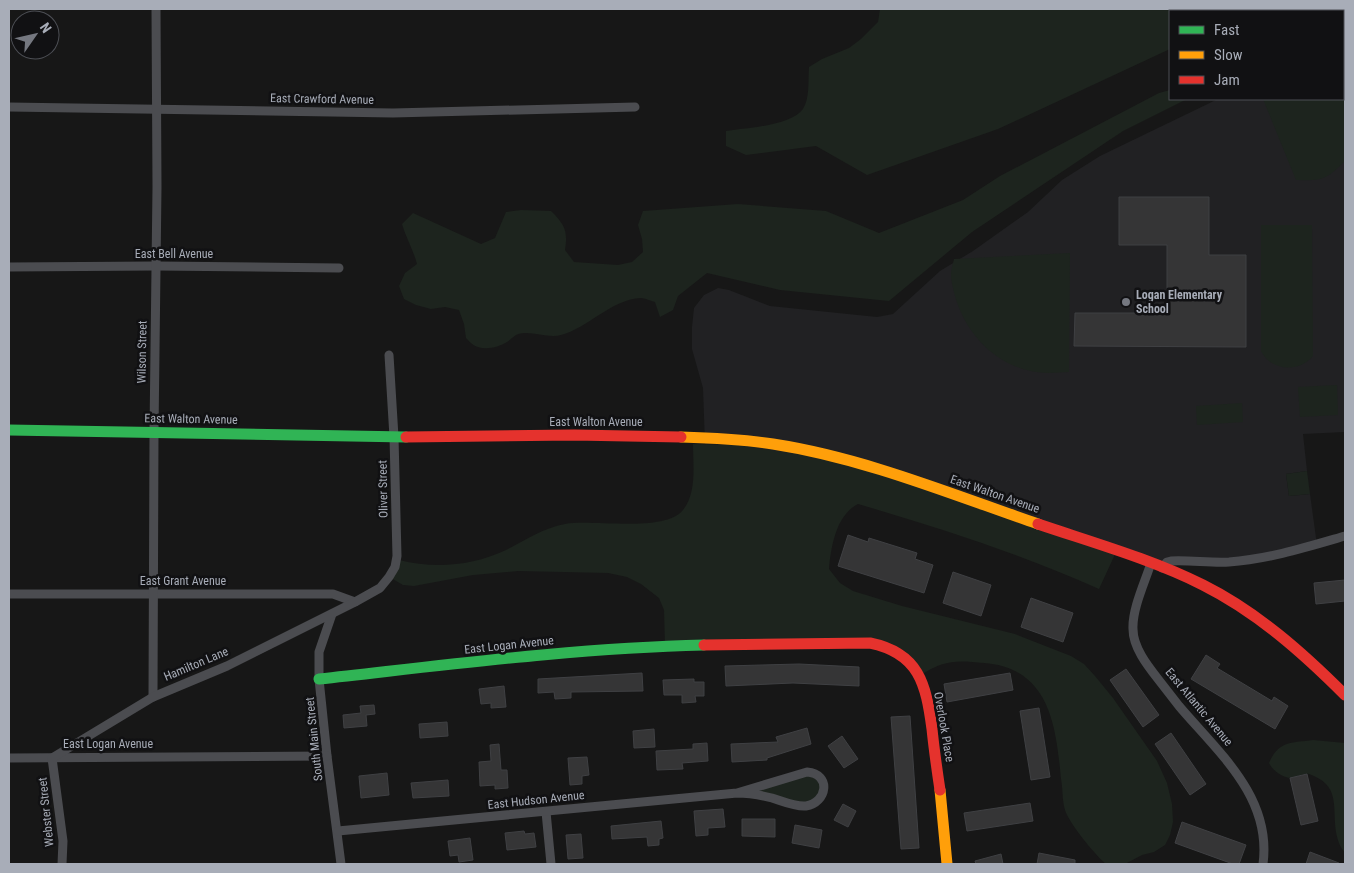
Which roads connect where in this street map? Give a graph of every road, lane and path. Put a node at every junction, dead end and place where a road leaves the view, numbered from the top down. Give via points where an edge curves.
1 (156, 9) edge
2 (9, 107) edge
3 (635, 107) dead end
4 (156, 108) junction
5 (156, 266) junction
6 (9, 267) edge
7 (339, 268) dead end
8 (389, 355) dead end
9 (9, 430) edge
10 (154, 432) junction
11 (394, 437) junction
12 (1345, 536) edge
13 (1151, 563) junction
14 (1162, 568) junction
15 (9, 594) edge
16 (154, 594) junction
17 (355, 602) junction
18 (332, 614) junction
19 (701, 645) joint
20 (319, 679) junction
21 (1345, 695) edge
22 (153, 697) junction
23 (327, 756) junction
24 (9, 758) edge
25 (52, 758) junction
26 (737, 793) junction
27 (546, 812) junction
28 (338, 831) junction
29 (62, 864) edge
30 (341, 864) edge
31 (551, 864) edge
32 (947, 864) edge
33 (1263, 864) edge

1 - 4 street, Wilson Street
2 - 4 street, East Crawford Avenue
3 - 4 street, East Crawford Avenue via 393,113
4 - 5 street, Wilson Street
5 - 6 street, East Bell Avenue
5 - 7 street, East Bell Avenue
5 - 10 street, Wilson Street
8 - 11 street, Oliver Street
9 - 10 main road, East Walton Avenue
10 - 11 main road, East Walton Avenue
10 - 16 street, Wilson Street
11 - 13 main road, East Walton Avenue via 686,437 780,446 833,456 914,480
11 - 17 street, Oliver Street via 396,561 380,588
12 - 14 street via 1288,553 1229,562 1171,561
13 - 14 main road, East Walton Avenue
13 - 33 street, East Atlantic Avenue via 1134,616 1137,647 1148,666 1242,781 1260,817 1264,837
14 - 21 main road, East Walton Avenue via 1210,589 1260,620 1313,663
15 - 16 street, East Grant Avenue
16 - 17 street, East Grant Avenue via 333,594
16 - 22 street, Wilson Street
17 - 18 street, Hamilton Lane
18 - 20 street, South Main Street via 319,652
18 - 22 street, Hamilton Lane via 227,666
19 - 20 main road, East Logan Avenue via 565,653
19 - 32 main road, Overlook Place via 870,643 894,649 903,655 919,676 929,713
20 - 23 street, South Main Street
22 - 25 street, Hamilton Lane
23 - 25 street, East Logan Avenue
23 - 28 street, South Main Street
24 - 25 street, East Logan Avenue
25 - 29 street, Webster Street via 63,841
26 - 26 street, East Hudson Avenue via 806,806 821,798 824,790 821,777 807,772
26 - 27 street, East Hudson Avenue
27 - 28 street, East Hudson Avenue
27 - 31 street
28 - 30 street, South Main Street

